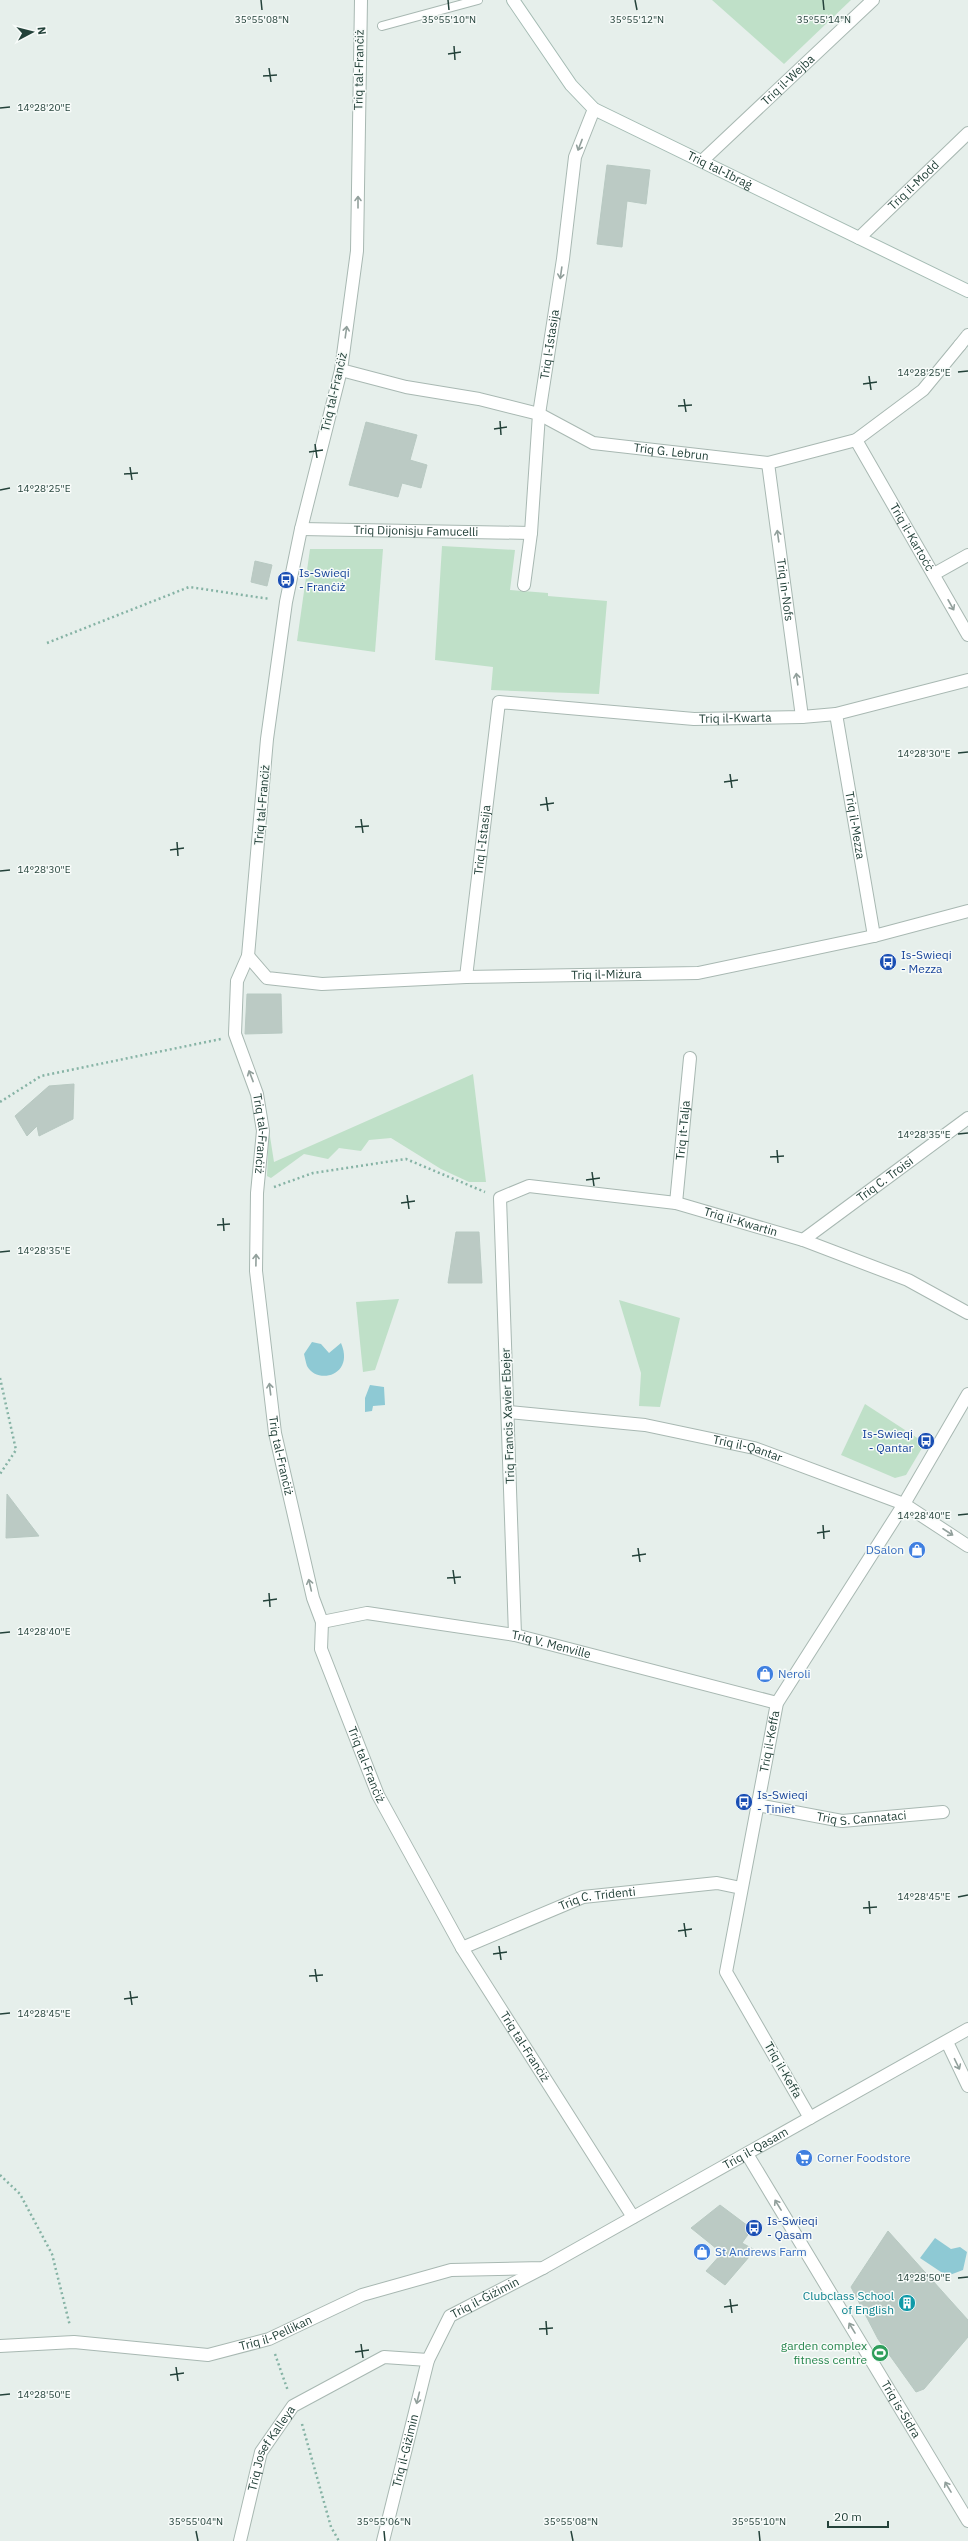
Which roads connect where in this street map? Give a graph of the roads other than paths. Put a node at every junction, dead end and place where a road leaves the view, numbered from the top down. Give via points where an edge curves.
1 (361, 0) edge
2 (478, 0) edge
3 (513, 0) edge
4 (873, 0) edge
5 (382, 26) dead end
6 (594, 108) junction
7 (968, 133) edge
8 (702, 161) junction
9 (859, 238) junction
10 (968, 290) edge
11 (968, 335) edge
12 (341, 370) junction
13 (538, 414) junction
14 (856, 440) junction
15 (768, 463) junction
16 (301, 529) junction
17 (531, 533) junction
18 (968, 555) edge
19 (934, 574) junction
20 (524, 585) dead end
21 (968, 635) edge
22 (968, 680) edge
23 (499, 702) joint
24 (836, 714) junction
25 (802, 717) junction
26 (968, 911) edge
27 (874, 936) junction
28 (248, 956) junction
29 (466, 978) junction
30 (690, 1058) dead end
31 (968, 1118) edge
32 (500, 1198) joint
33 (676, 1202) junction
34 (803, 1240) junction
35 (968, 1313) edge
36 (968, 1394) edge
37 (508, 1412) junction
38 (904, 1504) junction
39 (968, 1546) edge
40 (322, 1622) junction
41 (515, 1635) junction
42 (777, 1703) junction
43 (757, 1805) junction
44 (943, 1812) dead end
45 (741, 1888) junction
46 (462, 1948) junction
47 (968, 2029) edge
48 (947, 2042) junction
49 (968, 2086) edge
50 (810, 2118) junction
51 (747, 2154) junction
52 (633, 2217) junction
53 (543, 2268) junction
54 (0, 2346) edge
55 (428, 2360) junction
56 (968, 2521) edge
57 (240, 2541) edge
58 (383, 2541) edge

12 -> 1 street, Triq tal-Franċiż via 358,251
2 - 5 lane
3 - 6 street, Triq tal-Ibraġ via 571,85
4 - 8 street, Triq il-Wejba
6 - 8 street, Triq tal-Ibraġ
6 -> 13 street, Triq l-Istasija via 575,157 563,259
7 - 9 street, Triq il-Modd
8 - 9 street, Triq tal-Ibraġ
9 - 10 street, Triq tal-Ibraġ
11 - 14 street, Triq G. Lebrun via 923,390
12 - 13 street, Triq G. Lebrun via 406,387 479,399
12 - 16 street, Triq tal-Franċiż
13 - 15 street, Triq G. Lebrun via 593,443
13 - 17 street, Triq l-Istasija
14 - 15 street, Triq G. Lebrun
14 - 19 street, Triq il-Kartoċċ
25 -> 15 street, Triq in-Nofs
16 - 17 street, Triq Dijonisju Famucelli
16 - 28 street, Triq tal-Franċiż via 286,602 267,740
17 - 20 street, Triq l-Istasija
18 - 19 street
19 -> 21 street, Triq il-Kartoċċ
22 - 24 street, Triq il-Kwarta
23 - 25 street, Triq il-Kwarta via 694,719
23 - 29 street, Triq l-Istasija
24 - 25 street, Triq il-Kwarta
24 - 27 street, Triq il-Mezza
26 - 27 street, Triq il-Miżura
27 - 29 street, Triq il-Miżura via 698,973
28 - 29 street, Triq il-Miżura via 267,978 322,984
40 -> 28 street, Triq tal-Franċiż via 313,1598 275,1432 256,1271 257,1193 262,1124 257,1094 235,1034 237,981
30 - 33 street, Triq it-Talja
31 - 34 street, Triq C. Troisi
32 - 33 street, Triq il-Kwartin via 529,1186
32 - 37 street, Triq Francis Xavier Ebejer
33 - 34 street, Triq il-Kwartin
34 - 35 street, Triq il-Kwartin via 908,1280
36 - 38 street, Triq il-Keffa
37 - 38 street, Triq il-Qantar via 645,1425 754,1448
37 - 41 street, Triq Francis Xavier Ebejer
38 -> 39 street, Triq il-Qantar
38 - 42 street, Triq il-Keffa
40 - 41 street, Triq V. Menville via 367,1613
40 - 46 street, Triq tal-Franċiż via 321,1650 378,1795
41 - 42 street, Triq V. Menville
42 - 43 street, Triq il-Keffa
43 - 44 street, Triq S. Cannataci via 842,1821
43 - 45 street, Triq il-Keffa
45 - 46 street, Triq C. Tridenti via 717,1883 583,1897
45 - 50 street, Triq il-Keffa via 726,1972
46 - 52 street, Triq tal-Franċiż
47 - 48 street, Triq il-Qasam
48 -> 49 street
48 - 50 street, Triq il-Qasam
50 - 51 street, Triq il-Qasam
51 - 52 street, Triq il-Qasam
56 -> 51 street, Triq is-Sidra
52 - 53 street, Triq il-Qasam
53 - 54 street, Triq il-Pellikan via 451,2270 362,2295 270,2339 208,2355 74,2342
53 - 55 street, Triq il-Ġiżimin via 450,2316
55 - 57 street, Triq Josef Kalleya via 384,2357 293,2406 261,2452
55 -> 58 street, Triq il-Giżimin

